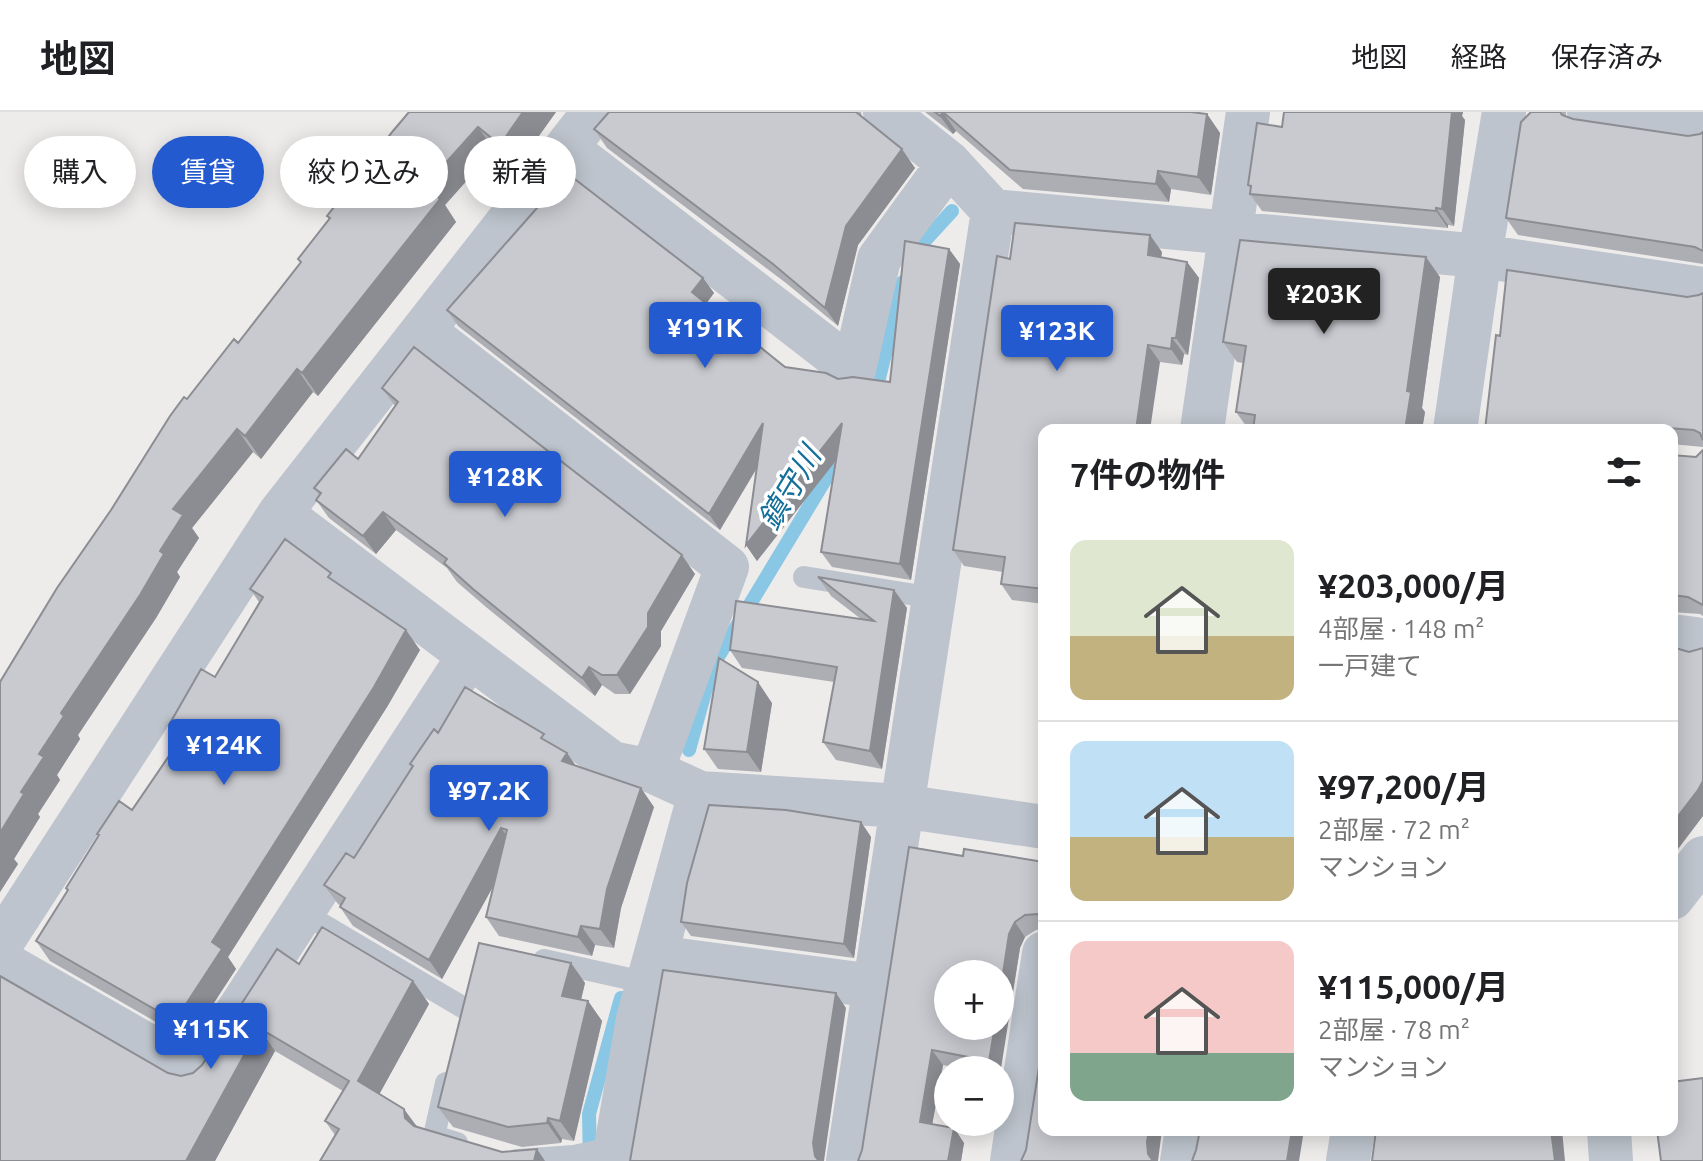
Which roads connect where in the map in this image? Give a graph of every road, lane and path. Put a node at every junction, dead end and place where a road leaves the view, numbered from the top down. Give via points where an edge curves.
1 (594, 112) edge
2 (885, 112) edge
3 (1248, 112) edge
4 (1504, 112) edge
5 (1589, 112) edge
6 (1682, 121) edge
7 (575, 136) edge
8 (576, 156) edge
9 (949, 163) junction
10 (519, 208) edge
11 (993, 211) junction
12 (1231, 233) junction
13 (1480, 256) junction
14 (1703, 289) edge
15 (424, 331) junction
16 (1203, 424) edge
17 (1456, 424) edge
18 (280, 513) junction
19 (804, 577) dead end
20 (934, 598) junction
21 (469, 656) junction
22 (652, 771) junction
23 (700, 793) junction
24 (901, 806) junction
25 (1038, 826) edge
26 (1703, 858) edge
27 (1678, 890) edge
28 (303, 913) junction
29 (0, 945) edge
30 (528, 957) edge
31 (0, 961) edge
32 (639, 974) junction
33 (472, 984) edge
34 (874, 986) junction
35 (1038, 992) edge
36 (451, 1065) edge
37 (1186, 1136) edge
38 (1352, 1136) edge
39 (1609, 1136) edge
40 (611, 1153) edge
41 (848, 1161) edge
42 (1012, 1161) edge
43 (1182, 1161) edge
44 (1348, 1161) edge
45 (1611, 1161) edge

1 - 7 street
2 - 9 street
3 - 12 street
4 - 13 street
5 - 6 street
8 - 9 street via 854,370 879,259
9 - 11 street
10 - 15 street
11 - 12 street
11 - 20 street
12 - 13 street
12 - 16 street
13 - 14 street
13 - 17 street
15 - 18 street
15 - 22 street via 727,567
18 - 21 street
18 - 29 street
19 - 20 lane
20 - 24 street
21 - 22 street via 612,763
21 - 28 street
22 - 23 street
23 - 24 street
23 - 32 street
24 - 25 street
24 - 34 street
26 - 27 street
28 - 31 street via 197,1074
28 - 33 lane via 462,1016
30 - 32 lane
32 - 34 street
32 - 40 street via 638,1019
34 - 41 street
35 - 42 street
36 - 40 lane via 434,1136 521,1161
37 - 43 street
38 - 44 street
39 - 45 street

